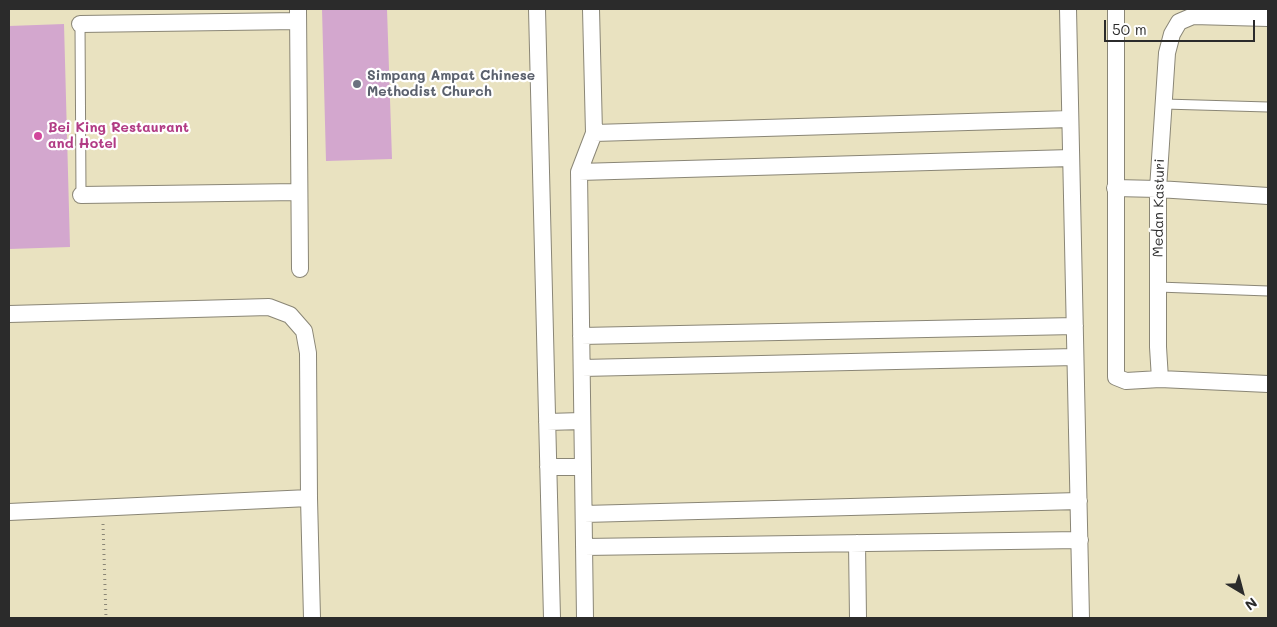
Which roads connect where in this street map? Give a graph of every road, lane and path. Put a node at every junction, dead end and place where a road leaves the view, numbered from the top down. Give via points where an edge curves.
1 (537, 9) edge
2 (591, 9) edge
3 (1068, 9) edge
4 (1116, 9) edge
5 (298, 15) edge
6 (1268, 15) edge
7 (80, 24) joint
8 (1164, 104) junction
9 (1268, 107) edge
10 (1070, 119) junction
11 (594, 132) junction
12 (1071, 158) junction
13 (579, 172) junction
14 (1115, 188) junction
15 (1158, 189) junction
16 (299, 192) junction
17 (80, 195) joint
18 (1268, 196) edge
19 (300, 268) dead end
20 (1158, 287) junction
21 (1268, 291) edge
22 (9, 314) edge
23 (1075, 326) junction
24 (581, 336) junction
25 (1075, 357) junction
26 (582, 368) junction
27 (1160, 380) junction
28 (1268, 384) edge
29 (582, 421) junction
30 (547, 422) junction
31 (548, 467) junction
32 (582, 467) junction
33 (309, 498) junction
34 (1079, 501) junction
35 (102, 508) junction
36 (9, 512) edge
37 (584, 514) junction
38 (1080, 540) junction
39 (857, 543) junction
40 (584, 547) junction
41 (106, 618) edge
42 (312, 618) edge
43 (552, 618) edge
44 (585, 618) edge
45 (858, 618) edge
46 (1081, 618) edge

1 - 30 street
2 - 11 street
3 - 10 street
4 - 14 street
5 - 7 street
5 - 16 street
6 - 8 street, Medan Kasturi via 1193,16 1179,22 1167,52
7 - 17 lane
8 - 9 lane
8 - 15 street, Medan Kasturi
10 - 11 street
10 - 12 street
11 - 13 street
12 - 13 street
12 - 23 street
13 - 24 street
14 - 15 street
14 - 27 street via 1116,377
15 - 18 street
15 - 20 street, Medan Kasturi
16 - 17 street
16 - 19 street
20 - 21 lane
20 - 27 street, Medan Kasturi
22 - 33 street via 269,307 290,315 304,330 308,353
23 - 24 street
23 - 25 street
24 - 26 street
25 - 26 street
25 - 34 street
26 - 29 street
27 - 28 street
29 - 30 street
29 - 32 street
30 - 31 street
31 - 32 street
31 - 43 street
32 - 37 street
33 - 35 street
33 - 42 street
34 - 37 street
34 - 38 street
35 - 36 street
35 - 41 path
37 - 40 street
38 - 39 street
38 - 46 street
39 - 40 street
39 - 45 street
40 - 44 street

